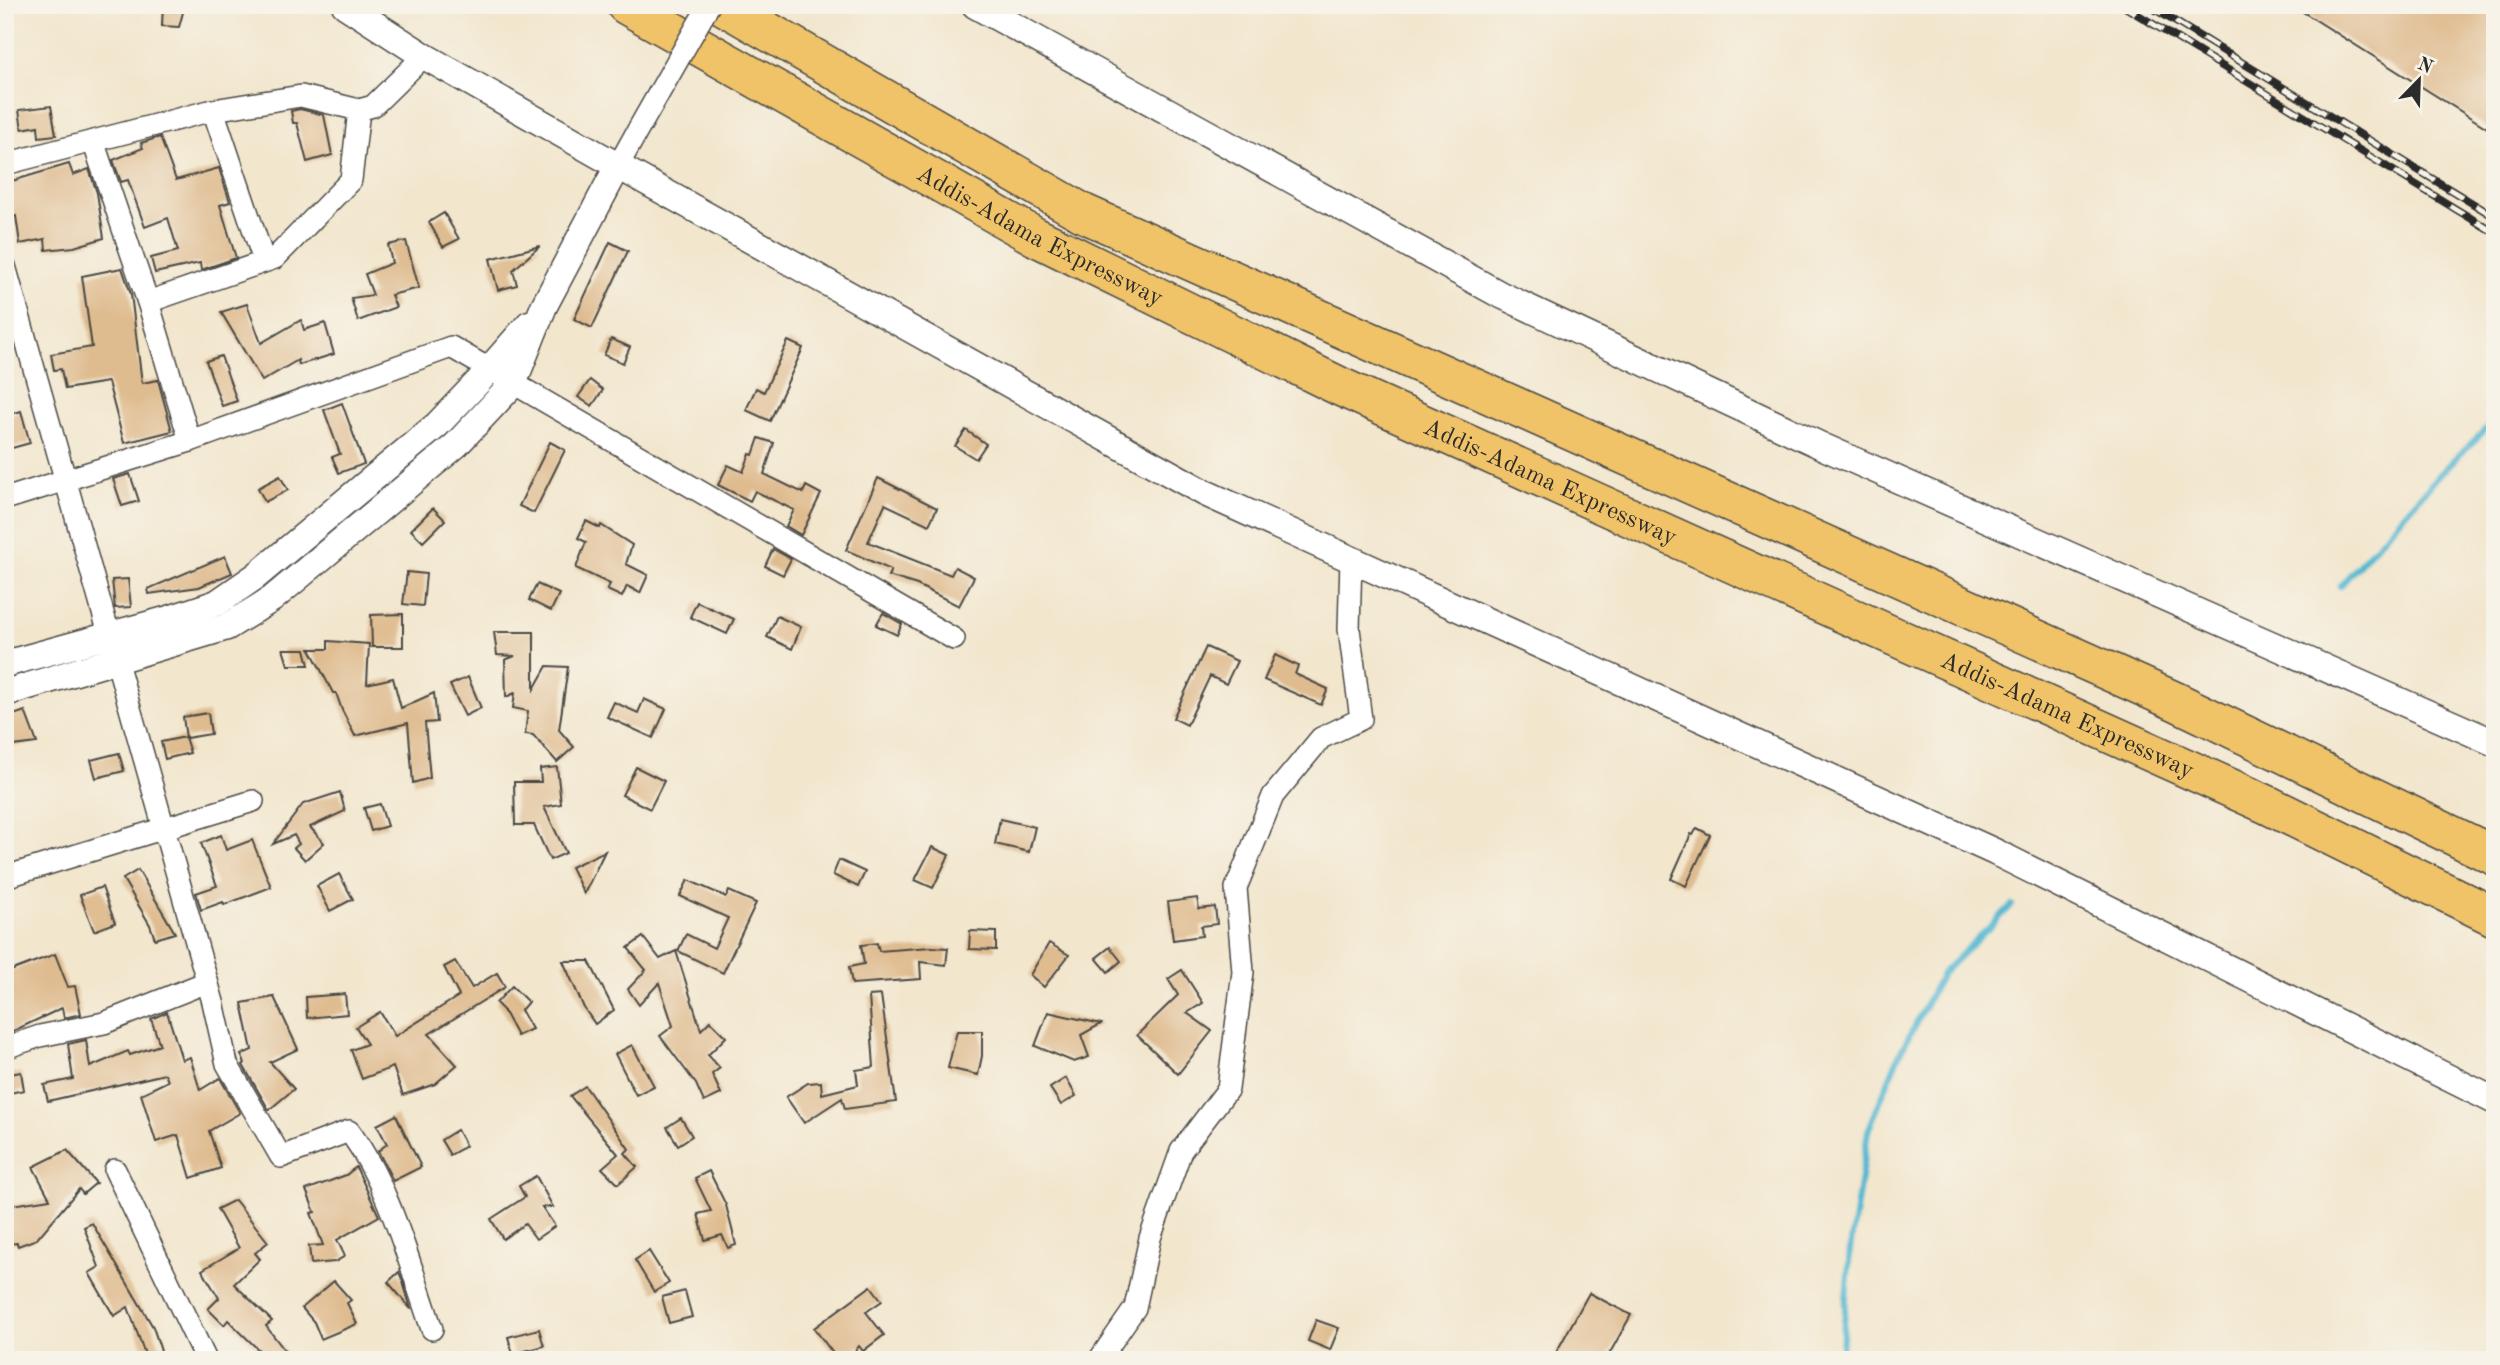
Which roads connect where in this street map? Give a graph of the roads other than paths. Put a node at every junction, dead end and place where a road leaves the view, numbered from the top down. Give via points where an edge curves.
1 (345, 5) edge
2 (626, 5) edge
3 (709, 5) edge
4 (722, 5) edge
5 (975, 5) edge
6 (424, 56) junction
7 (213, 110) junction
8 (359, 110) junction
9 (93, 141) junction
10 (5, 164) edge
11 (618, 166) junction
12 (264, 261) junction
13 (5, 267) edge
14 (148, 302) junction
15 (544, 306) junction
16 (15, 337) edge
17 (491, 369) junction
18 (513, 384) junction
19 (190, 441) junction
20 (66, 481) junction
21 (5, 499) edge
22 (1351, 559) junction
23 (954, 639) dead end
24 (113, 648) junction
25 (5, 664) edge
26 (5, 692) edge
27 (2495, 743) edge
28 (253, 801) dead end
29 (164, 828) junction
30 (2495, 856) edge
31 (5, 877) edge
32 (2495, 917) edge
33 (208, 982) junction
34 (5, 1048) edge
35 (2495, 1101) edge
36 (116, 1170) dead end
37 (432, 1329) dead end
38 (206, 1360) edge
39 (1099, 1360) edge

1 - 6 street
2 - 32 highway, Addis-Adama Expressway via 1036,237 1305,369 2269,805
3 - 11 street, bridge
4 - 30 highway, Addis-Adama Expressway via 1083,213 2175,701
5 - 27 street via 1499,294 1826,448
6 - 8 street via 373,106
6 - 11 street
7 - 8 street via 301,96
7 - 9 street
7 - 12 street
8 - 12 street via 351,180 275,258
9 - 10 street
9 - 14 street
11 - 15 street
11 - 22 street via 1205,493
12 - 14 street
13 - 16 street
14 - 19 street
15 - 17 street
15 - 18 street
16 - 20 street
17 - 18 street
17 - 19 street via 451,347
17 - 24 street via 437,425 256,576 218,603
18 - 23 street
18 - 24 street via 456,446 272,599 227,627
19 - 20 street
20 - 21 street
20 - 24 street
22 - 35 street via 1995,852
22 - 39 street via 1349,629 1361,719 1321,738 1273,796 1236,888 1242,972 1228,1089 1181,1151 1150,1237 1135,1308
24 - 25 street
24 - 26 street
24 - 29 street
28 - 29 street
29 - 31 street
29 - 33 street
33 - 34 street via 104,1023
33 - 37 street via 227,1064 281,1157 349,1131 363,1150 388,1205
36 - 38 street

